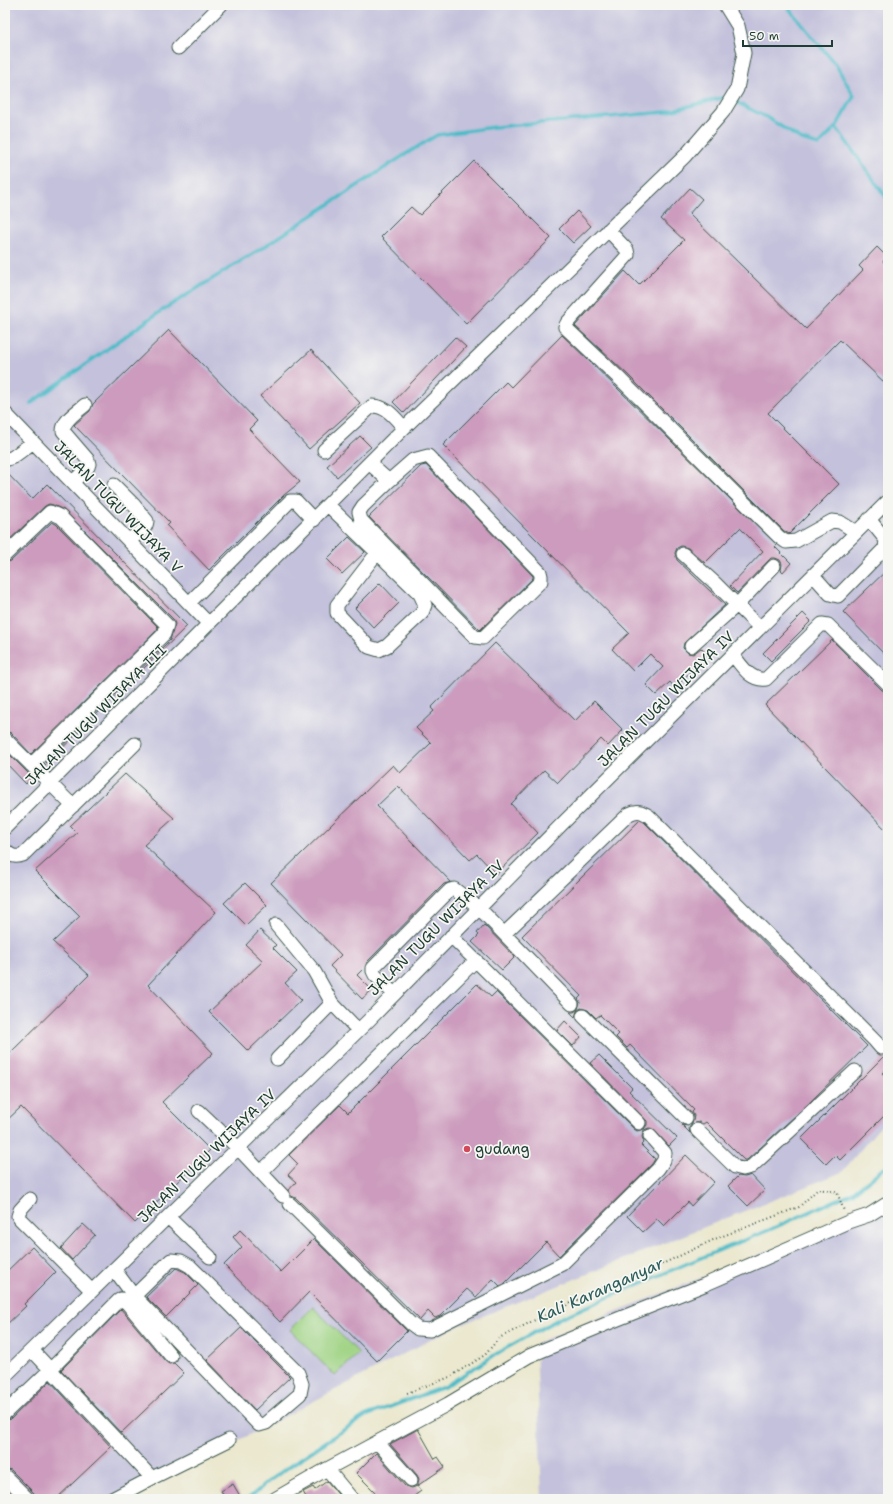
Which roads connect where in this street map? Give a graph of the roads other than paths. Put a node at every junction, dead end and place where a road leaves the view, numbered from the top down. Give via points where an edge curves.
1 (221, 5) edge
2 (725, 5) edge
3 (178, 48) dead end
4 (608, 230) junction
5 (85, 405) dead end
6 (5, 413) edge
7 (404, 428) junction
8 (32, 443) junction
9 (324, 450) dead end
10 (5, 460) edge
11 (369, 463) junction
12 (389, 481) junction
13 (72, 482) junction
14 (114, 485) dead end
15 (888, 501) edge
16 (328, 505) junction
17 (869, 519) junction
18 (314, 520) junction
19 (856, 532) junction
20 (128, 540) junction
21 (377, 553) junction
22 (683, 554) dead end
23 (5, 555) edge
24 (774, 566) dead end
25 (813, 576) junction
26 (189, 602) junction
27 (737, 605) junction
28 (209, 624) junction
29 (760, 628) junction
30 (691, 646) dead end
31 (732, 656) junction
32 (888, 684) edge
33 (5, 739) edge
34 (136, 744) dead end
35 (31, 765) junction
36 (49, 783) junction
37 (73, 806) junction
38 (5, 828) edge
39 (5, 850) edge
40 (479, 908) junction
41 (276, 925) dead end
42 (505, 933) junction
43 (451, 936) junction
44 (476, 960) junction
45 (394, 994) junction
46 (332, 1003) junction
47 (572, 1004) dead end
48 (583, 1016) dead end
49 (358, 1030) junction
50 (881, 1048) dead end
51 (277, 1059) dead end
52 (855, 1070) dead end
53 (198, 1111) dead end
54 (686, 1118) dead end
55 (639, 1123) dead end
56 (697, 1130) dead end
57 (650, 1136) dead end
58 (238, 1148) junction
59 (261, 1172) junction
60 (30, 1198) dead end
61 (888, 1203) edge
62 (168, 1217) junction
63 (210, 1257) dead end
64 (114, 1269) junction
65 (92, 1291) junction
66 (134, 1296) junction
67 (32, 1350) junction
68 (170, 1356) dead end
69 (50, 1370) junction
70 (5, 1376) edge
71 (5, 1413) edge
72 (229, 1440) dead end
73 (377, 1442) junction
74 (327, 1469) junction
75 (5, 1476) edge
76 (152, 1478) junction
77 (411, 1480) dead end
78 (279, 1498) edge
79 (28, 1499) edge
80 (112, 1499) edge
81 (352, 1499) edge

1 - 3 street
2 - 4 street, JALAN TUGU WIJAYA III via 738,26 744,53 737,89 723,112 685,156
4 - 7 street, JALAN TUGU WIJAYA III
4 - 19 street via 627,250 628,255 565,327 786,542 796,541 832,521
5 - 13 street via 63,427 63,431 89,464
6 - 8 street, JALAN TUGU WIJAYA V
7 - 9 street via 388,411 379,406 372,406
7 - 11 street, JALAN TUGU WIJAYA III
8 - 10 street
8 - 13 street, JALAN TUGU WIJAYA V
11 - 12 street
11 - 16 street, JALAN TUGU WIJAYA III
12 - 12 street via 363,506 359,512 360,520 475,638 483,638 541,581 540,572 428,456 413,460
13 - 20 street, JALAN TUGU WIJAYA V
14 - 20 street via 147,520 143,531
15 - 17 street, JALAN TUGU WIJAYA IV
16 - 18 street, JALAN TUGU WIJAYA III
16 - 21 street
17 - 19 street, JALAN TUGU WIJAYA IV
17 - 25 street via 887,544 838,596 830,594
18 - 26 street via 296,501 290,501
18 - 28 street, JALAN TUGU WIJAYA III
19 - 25 street, JALAN TUGU WIJAYA IV
20 - 26 street, JALAN TUGU WIJAYA V
21 - 21 street via 336,606 337,612 369,647 379,650 387,646 422,613 425,604 420,594
22 - 27 street
23 - 35 street via 50,512 61,517 167,625 164,634
24 - 27 street
25 - 29 street, JALAN TUGU WIJAYA IV
26 - 28 street, JALAN TUGU WIJAYA V
27 - 29 street
27 - 30 street
28 - 36 street, JALAN TUGU WIJAYA III
29 - 31 street, JALAN TUGU WIJAYA IV
31 - 32 street via 753,677 758,680 766,679 822,624 828,624
31 - 40 street, JALAN TUGU WIJAYA IV
33 - 35 street
34 - 37 street
35 - 36 street
36 - 37 street
36 - 38 street, JALAN TUGU WIJAYA III
37 - 39 street via 23,855 12,856
40 - 42 street
40 - 43 street, JALAN TUGU WIJAYA IV
40 - 45 street via 454,889 450,890 373,968 375,975
41 - 46 street via 314,971
42 - 47 street
42 - 50 street via 629,814 635,811 642,812 649,816
43 - 44 street
43 - 45 street, JALAN TUGU WIJAYA IV
44 - 55 street
44 - 59 street
45 - 49 street, JALAN TUGU WIJAYA IV
46 - 49 street
46 - 51 street
48 - 54 street
49 - 58 street, JALAN TUGU WIJAYA IV
52 - 56 street via 747,1169 735,1167
53 - 58 street
57 - 59 street via 665,1153 658,1169 562,1264 430,1330 418,1329 410,1323
58 - 59 street
58 - 62 street, JALAN TUGU WIJAYA IV
60 - 65 street via 20,1210 20,1220
61 - 73 street via 866,1217 842,1224 704,1285 533,1354
62 - 63 street
62 - 64 street, JALAN TUGU WIJAYA IV
64 - 65 street, JALAN TUGU WIJAYA IV
64 - 66 street
65 - 67 street, JALAN TUGU WIJAYA IV
66 - 66 street via 259,1425 266,1423 300,1394 302,1384 298,1373 190,1266 181,1261 171,1260
67 - 69 street
67 - 70 street, JALAN TUGU WIJAYA IV
68 - 69 street via 121,1299
69 - 71 street
69 - 76 street
72 - 76 street
73 - 74 street
73 - 77 street
74 - 78 street
74 - 81 street
75 - 79 street
76 - 80 street

